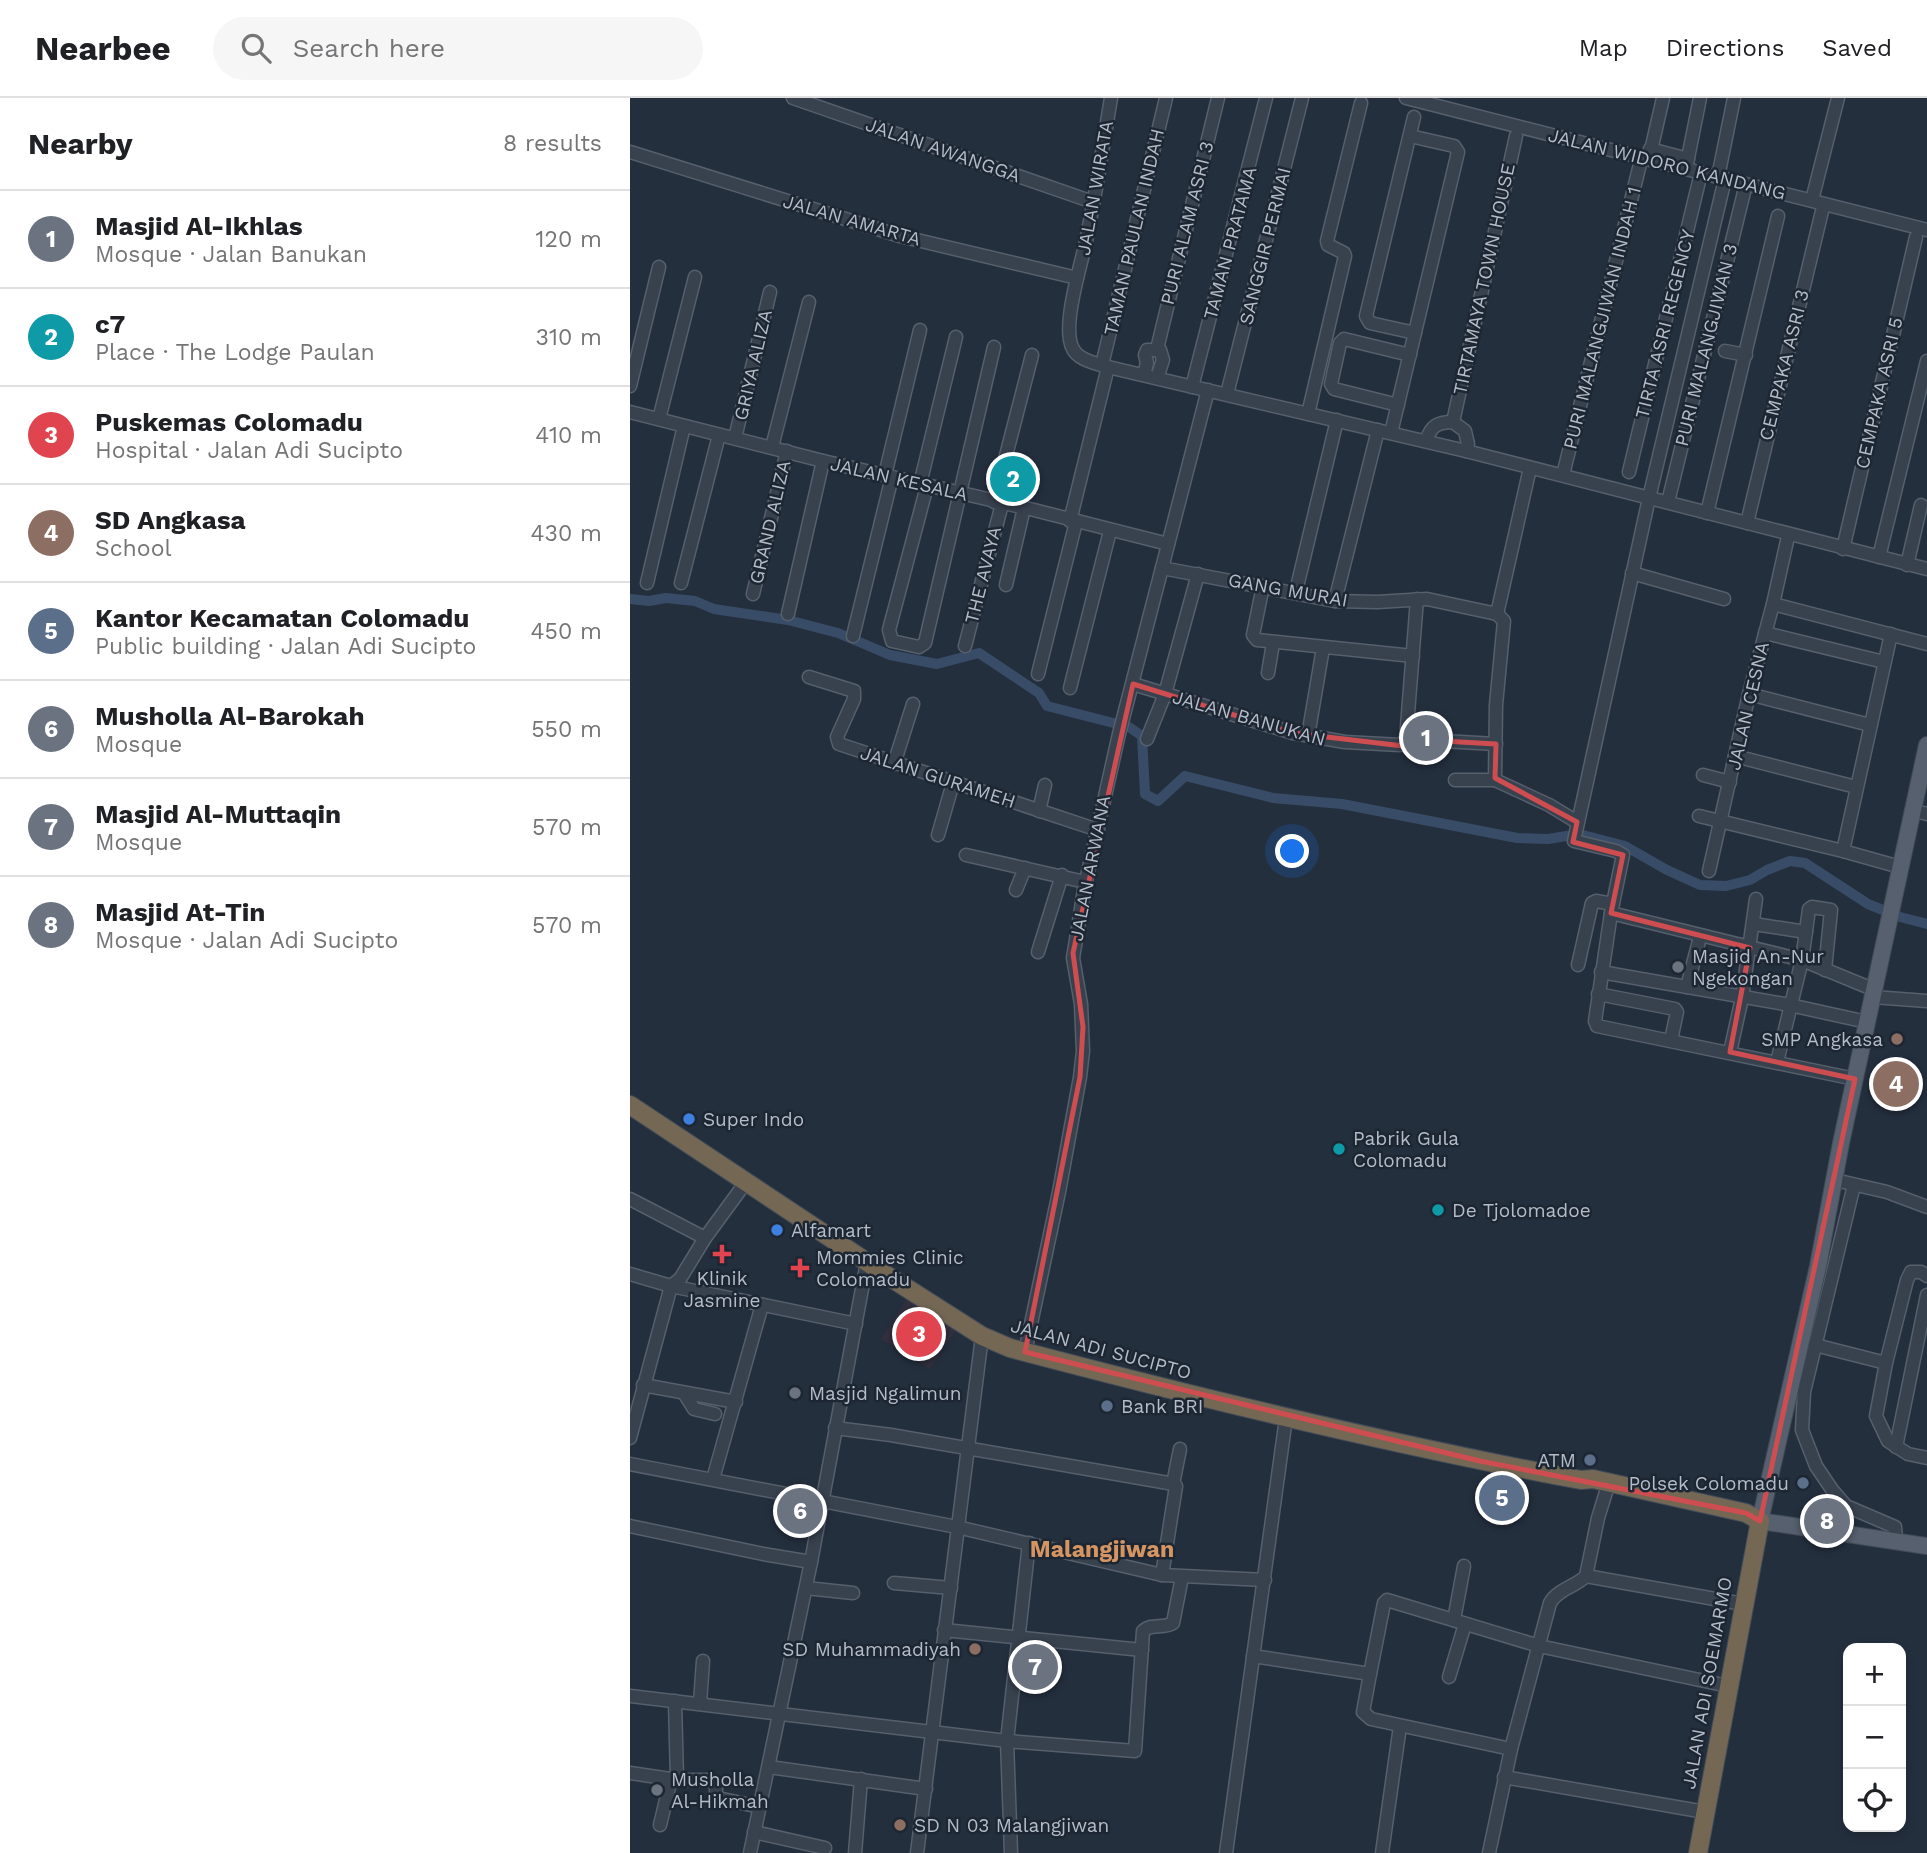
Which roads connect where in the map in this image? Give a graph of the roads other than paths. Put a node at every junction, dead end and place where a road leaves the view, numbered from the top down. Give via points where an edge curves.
1 (793, 98) edge
2 (1111, 98) edge
3 (1166, 98) edge
4 (1219, 98) edge
5 (1266, 98) edge
6 (1302, 98) edge
7 (1406, 98) edge
8 (1663, 98) edge
9 (1700, 98) edge
10 (1734, 98) edge
11 (1838, 98) edge
12 (813, 101) edge
13 (1361, 103) dead end
14 (1414, 117) dead end
15 (1410, 136) junction
16 (1516, 136) dead end
17 (630, 152) edge
18 (1647, 156) junction
19 (1687, 164) junction
20 (1700, 177) dead end
21 (1722, 178) junction
22 (1745, 188) dead end
23 (1093, 202) junction
24 (1817, 204) junction
25 (1779, 216) dead end
26 (1921, 234) edge
27 (659, 267) dead end
28 (695, 277) dead end
29 (1077, 278) junction
30 (770, 292) dead end
31 (808, 302) dead end
32 (920, 330) dead end
33 (1415, 333) junction
34 (957, 337) dead end
35 (994, 347) dead end
36 (1725, 351) dead end
37 (1032, 355) dead end
38 (1410, 355) junction
39 (1746, 355) junction
40 (1927, 361) edge
41 (1105, 366) junction
42 (1151, 377) junction
43 (630, 386) edge
44 (1192, 387) junction
45 (1208, 390) junction
46 (1227, 394) junction
47 (1398, 405) junction
48 (630, 412) edge
49 (1308, 414) junction
50 (659, 419) junction
51 (1337, 419) junction
52 (1453, 422) junction
53 (684, 426) junction
54 (1385, 431) junction
55 (719, 435) junction
56 (735, 439) junction
57 (1426, 442) junction
58 (772, 447) junction
59 (787, 451) junction
60 (1466, 451) junction
61 (823, 461) junction
62 (1530, 468) junction
63 (1629, 472) junction
64 (1563, 475) junction
65 (888, 476) junction
66 (924, 485) junction
67 (1616, 488) junction
68 (1633, 492) junction
69 (959, 494) junction
70 (1649, 498) junction
71 (1668, 502) junction
72 (998, 503) junction
73 (1921, 505) dead end
74 (1024, 508) junction
75 (1707, 513) junction
76 (1073, 521) junction
77 (1747, 523) junction
78 (1110, 531) junction
79 (1787, 541) dead end
80 (1168, 544) junction
81 (1843, 549) junction
82 (1879, 557) junction
83 (1907, 565) junction
84 (1162, 568) junction
85 (1927, 569) edge
86 (1632, 573) junction
87 (1198, 574) junction
88 (647, 583) dead end
89 (681, 583) dead end
90 (1006, 585) dead end
91 (1263, 586) junction
92 (1297, 587) dead end
93 (753, 594) dead end
94 (1417, 598) junction
95 (1724, 599) dead end
96 (1335, 601) junction
97 (1773, 604) junction
98 (788, 614) dead end
99 (1497, 614) junction
100 (1765, 632) junction
101 (1891, 634) junction
102 (853, 636) dead end
103 (1273, 643) junction
104 (1927, 643) edge
105 (965, 646) dead end
106 (1323, 648) junction
107 (1413, 656) junction
108 (1884, 662) junction
109 (1268, 673) dead end
110 (1038, 674) dead end
111 (809, 677) dead end
112 (1133, 684) junction
113 (1070, 688) dead end
114 (1164, 694) junction
115 (1749, 694) junction
116 (913, 704) dead end
117 (1870, 725) junction
118 (1308, 736) junction
119 (1147, 739) dead end
120 (1406, 739) junction
121 (1496, 744) junction
122 (1927, 745) edge
123 (1735, 756) junction
124 (894, 764) junction
125 (1703, 775) dead end
126 (1455, 780) dead end
127 (1495, 780) junction
128 (1730, 782) junction
129 (953, 783) junction
130 (1045, 785) dead end
131 (1856, 787) junction
132 (1039, 811) junction
133 (1919, 812) edge
134 (1699, 816) dead end
135 (1722, 820) junction
136 (1576, 824) junction
137 (1098, 830) junction
138 (938, 835) dead end
139 (1843, 851) junction
140 (966, 855) dead end
141 (1899, 867) junction
142 (1024, 868) junction
143 (1709, 871) dead end
144 (1062, 875) junction
145 (1085, 882) junction
146 (1016, 890) dead end
147 (1756, 900) dead end
148 (1612, 909) junction
149 (1754, 923) junction
150 (1806, 932) junction
151 (1700, 937) junction
152 (1750, 948) junction
153 (1038, 952) dead end
154 (1802, 960) junction
155 (1578, 965) dead end
156 (1825, 970) junction
157 (1601, 972) junction
158 (1687, 986) junction
159 (1874, 993) junction
160 (1598, 994) junction
161 (1742, 998) junction
162 (1927, 1001) edge
163 (1790, 1005) junction
164 (1867, 1022) junction
165 (1671, 1040) junction
166 (1730, 1052) junction
167 (1777, 1062) junction
168 (1855, 1079) junction
169 (630, 1105) edge
170 (1835, 1180) junction
171 (746, 1182) junction
172 (1854, 1185) junction
173 (630, 1199) edge
174 (1927, 1207) edge
175 (705, 1238) junction
176 (867, 1262) junction
177 (630, 1274) edge
178 (1927, 1276) edge
179 (671, 1286) junction
180 (1927, 1295) edge
181 (762, 1305) junction
182 (856, 1324) junction
183 (982, 1336) junction
184 (1815, 1345) junction
185 (1025, 1352) junction
186 (1886, 1363) junction
187 (643, 1385) junction
188 (684, 1393) junction
189 (736, 1402) junction
190 (715, 1415) dead end
191 (1286, 1418) junction
192 (835, 1428) junction
193 (630, 1438) edge
194 (1896, 1447) junction
195 (967, 1448) junction
196 (1180, 1449) dead end
197 (1927, 1458) edge
198 (630, 1464) edge
199 (713, 1479) junction
200 (1581, 1480) junction
201 (1173, 1484) junction
202 (1606, 1492) junction
203 (821, 1502) junction
204 (1760, 1521) junction
205 (630, 1526) edge
206 (957, 1527) junction
207 (1896, 1541) junction
208 (1029, 1543) junction
209 (1927, 1546) edge
210 (811, 1562) junction
211 (1464, 1566) dead end
212 (1162, 1575) junction
213 (1586, 1576) junction
214 (1182, 1577) junction
215 (1265, 1580) junction
216 (894, 1583) dead end
217 (806, 1588) junction
218 (951, 1588) junction
219 (853, 1593) dead end
220 (1743, 1604) junction
221 (1459, 1622) junction
222 (944, 1630) junction
223 (1017, 1637) junction
224 (1539, 1646) junction
225 (1142, 1650) junction
226 (1253, 1656) junction
227 (704, 1661) dead end
228 (1370, 1674) junction
229 (1449, 1677) dead end
230 (1728, 1686) junction
231 (630, 1696) edge
232 (675, 1701) junction
233 (700, 1703) junction
234 (781, 1712) junction
235 (1400, 1726) junction
236 (932, 1731) junction
237 (1007, 1741) junction
238 (1511, 1749) junction
239 (769, 1767) junction
240 (630, 1773) edge
241 (1504, 1777) junction
242 (674, 1779) junction
243 (861, 1779) junction
244 (926, 1789) junction
245 (760, 1807) junction
246 (1705, 1812) junction
247 (660, 1825) dead end
248 (754, 1832) junction
249 (825, 1848) dead end
250 (750, 1853) edge
251 (855, 1853) edge
252 (917, 1853) edge
253 (1011, 1853) edge
254 (1226, 1853) edge
255 (1382, 1853) edge
256 (1489, 1853) edge
257 (1698, 1853) edge

1 - 12 street, JALAN AWANGGA
2 - 23 street, JALAN WIRATA
3 - 41 street, TAMAN PAULAN INDAH
4 - 42 street, PURI ALAM ASRI 3 via 1157,349 1163,360
5 - 44 street, TAMAN PRATAMA
6 - 46 street, SANGGIR PERMAI
7 - 18 street, JALAN WIDORO KANDANG
8 - 18 street, PURI MALANGJIWAN INDAH 1
9 - 19 street
10 - 21 street
11 - 24 street, CEMPAKA ASRI 3
12 - 23 street, JALAN AWANGGA
13 - 49 street via 1327,241 1345,256
14 - 15 street
15 - 33 street via 1366,316 1370,323
15 - 33 street via 1458,148
16 - 52 street, TIRTAMAYA TOWN HOUSE
17 - 29 street, JALAN AMARTA via 900,236
18 - 19 street, JALAN WIDORO KANDANG
18 - 64 street, PURI MALANGJIWAN INDAH 1
19 - 21 street, JALAN WIDORO KANDANG
20 - 63 street, TIRTA ASRI REGENCY
21 - 24 street, JALAN WIDORO KANDANG
21 - 70 street
22 - 71 street, PURI MALANGJIWAN 3
23 - 29 street, JALAN WIRATA
24 - 26 street, JALAN WIDORO KANDANG
24 - 77 street, CEMPAKA ASRI 3
25 - 39 street
26 - 81 street, CEMPAKA ASRI 5
27 - 43 street
28 - 50 street
29 - 41 street, JALAN WIRATA via 1070,343 1081,358
30 - 56 street, GRIYA ALIZA
31 - 58 street
32 - 65 street
33 - 38 street
34 - 66 street
35 - 69 street
36 - 39 street
37 - 72 street, THE AVAYA
38 - 47 street
38 - 47 street via 1344,340 1340,343 1331,384 1334,389
39 - 75 street
40 - 82 street
41 - 42 street, JALAN WIRATA
41 - 76 street, TAMAN PAULAN INDAH
42 - 44 street, JALAN WIRATA
44 - 45 street, JALAN WIRATA
45 - 46 street, JALAN WIRATA
45 - 80 street, JALAN ARWANA
46 - 49 street, JALAN WIRATA
47 - 54 street
48 - 50 street, JALAN KESALA
49 - 51 street, JALAN WIRATA
50 - 53 street, JALAN KESALA
51 - 54 street, JALAN WIRATA
51 - 92 street
52 - 57 street, TIRTAMAYA TOWN HOUSE via 1436,424
52 - 60 street, TIRTAMAYA TOWN HOUSE via 1465,431
53 - 55 street, JALAN KESALA
53 - 88 street
54 - 57 street, JALAN WIRATA
54 - 96 street
55 - 56 street, JALAN KESALA
55 - 89 street
56 - 58 street, JALAN KESALA
57 - 60 street, JALAN WIRATA
58 - 59 street, JALAN KESALA
59 - 61 street, JALAN KESALA
59 - 93 street, GRAND ALIZA
60 - 62 street, JALAN WIRATA
61 - 65 street, JALAN KESALA
61 - 98 street
62 - 64 street, JALAN WIRATA
62 - 99 street
63 - 67 street, TIRTA ASRI REGENCY
63 - 68 street, TIRTA ASRI REGENCY
64 - 67 street, JALAN WIRATA
65 - 66 street, JALAN KESALA
65 - 102 street
66 - 69 street, JALAN KESALA
66 - 69 street via 889,630 892,641 915,647 925,643
67 - 68 street, JALAN WIRATA
68 - 70 street, JALAN WIRATA
69 - 72 street, JALAN KESALA
70 - 71 street, JALAN WIRATA
70 - 86 street
71 - 75 street, JALAN WIRATA
72 - 74 street, JALAN KESALA
72 - 105 street, THE AVAYA
73 - 83 street
74 - 76 street, JALAN KESALA
74 - 90 street
75 - 77 street, JALAN WIRATA
76 - 78 street, JALAN KESALA
76 - 110 street, TAMAN PAULAN INDAH
77 - 81 street, JALAN WIRATA
78 - 80 street, JALAN KESALA
78 - 113 street
79 - 97 street, JALAN CESNA
80 - 84 street, JALAN ARWANA
81 - 82 street, JALAN WIRATA
82 - 83 street, JALAN WIRATA
83 - 85 street, JALAN WIRATA
84 - 87 street, GANG MURAI
84 - 112 street, JALAN ARWANA
86 - 95 street
86 - 136 street
87 - 91 street, GANG MURAI
87 - 114 street
91 - 96 street, GANG MURAI
91 - 103 street via 1253,635
94 - 96 street, GANG MURAI
94 - 99 street, GANG MURAI
94 - 107 street
97 - 100 street, JALAN CESNA
97 - 101 street
99 - 121 street via 1504,621 1504,635
100 - 108 street
100 - 115 street, JALAN CESNA
101 - 104 street
101 - 108 street
103 - 106 street
103 - 109 street
106 - 107 street
106 - 118 street
107 - 120 street
108 - 117 street
111 - 124 street, JALAN GURAMEH via 854,691 837,737 839,744
112 - 114 street, JALAN BANUKAN
112 - 137 street, JALAN ARWANA
114 - 118 street, JALAN BANUKAN
114 - 119 street
115 - 117 street
115 - 123 street, JALAN CESNA
116 - 124 street
117 - 131 street
118 - 120 street, JALAN BANUKAN via 1400,746
120 - 121 street
121 - 127 street
122 - 133 main road
123 - 128 street, JALAN CESNA
123 - 131 street
124 - 129 street, JALAN GURAMEH
125 - 128 street
126 - 127 street
127 - 136 street via 1549,805
128 - 135 street, JALAN CESNA
129 - 132 street, JALAN GURAMEH
129 - 138 street
130 - 132 street
131 - 139 street
132 - 137 street, JALAN GURAMEH
133 - 141 main road
134 - 135 street
135 - 139 street
135 - 143 street, JALAN CESNA
136 - 148 street via 1574,841 1623,855
137 - 145 street, JALAN ARWANA
139 - 141 street
140 - 142 street
141 - 159 main road
142 - 144 street
142 - 146 street
144 - 145 street
144 - 153 street
145 - 185 street, JALAN ARWANA via 1073,958 1081,1004 1080,1077
147 - 149 street
148 - 151 street
148 - 155 street via 1596,901 1592,904
148 - 157 street
149 - 150 street
149 - 152 street
150 - 154 street
150 - 156 street via 1811,907 1831,910
151 - 152 street
151 - 158 street
152 - 154 street
152 - 161 street
154 - 156 street
154 - 163 street
156 - 159 street
157 - 158 street
157 - 160 street
158 - 161 street
159 - 162 street
159 - 164 main road
160 - 165 street via 1597,1026
160 - 165 street via 1675,1009
161 - 163 street
161 - 166 street
163 - 164 street
163 - 167 street
164 - 168 main road
165 - 166 street
166 - 167 street
167 - 168 street
168 - 170 main road
169 - 171 highway, JALAN ADI SUCIPTO
170 - 172 street
170 - 204 main road
171 - 175 street
171 - 176 highway, JALAN ADI SUCIPTO
172 - 174 street
172 - 184 street
173 - 175 street
175 - 179 street
176 - 182 street
176 - 183 highway, JALAN ADI SUCIPTO
177 - 179 street
178 - 186 street via 1916,1271 1909,1275
179 - 181 street
179 - 187 street
180 - 194 street
181 - 182 street
181 - 189 street
182 - 192 street
183 - 185 highway, JALAN ADI SUCIPTO
183 - 195 street
184 - 186 street
184 - 207 street via 1802,1403 1804,1440 1816,1466 1846,1506 1895,1527
185 - 191 highway, JALAN ADI SUCIPTO
186 - 194 street via 1876,1416
187 - 188 street
187 - 193 street
188 - 189 street
188 - 190 street via 694,1409
189 - 199 street
191 - 200 highway, JALAN ADI SUCIPTO
191 - 215 street
192 - 195 street
192 - 203 street
194 - 197 street
195 - 201 street
195 - 206 street
196 - 201 street
198 - 199 street
199 - 203 street
200 - 202 highway, JALAN ADI SUCIPTO
200 - 204 highway, JALAN ADI SUCIPTO via 1746,1513
201 - 212 street
202 - 204 highway, JALAN ADI SUCIPTO via 1744,1523
202 - 213 street
203 - 206 street
203 - 210 street
204 - 207 main road, JALAN ADI SUCIPTO
204 - 220 highway, JALAN ADI SOEMARMO
205 - 210 street
206 - 208 street
206 - 218 street
207 - 209 main road, JALAN ADI SUCIPTO
208 - 212 street
208 - 223 street
210 - 217 street
211 - 221 street
212 - 214 street
213 - 220 street
213 - 224 street via 1553,1597
214 - 215 street
214 - 225 street via 1173,1623 1144,1629
215 - 226 street
216 - 218 street
217 - 219 street
217 - 234 street
218 - 222 street
220 - 230 highway, JALAN ADI SOEMARMO
221 - 224 street
221 - 228 street via 1385,1601
221 - 229 street
222 - 223 street
222 - 236 street
223 - 225 street
223 - 237 street
224 - 230 street
224 - 238 street
225 - 237 street via 1135,1751
226 - 228 street
226 - 254 street
227 - 233 street
228 - 235 street via 1363,1712
230 - 246 highway, JALAN ADI SOEMARMO
231 - 232 street
232 - 233 street
232 - 242 street
233 - 234 street
234 - 236 street
234 - 239 street
235 - 238 street
235 - 255 street
236 - 237 street
236 - 244 street
237 - 253 street
238 - 241 street
239 - 243 street
239 - 245 street
240 - 242 street
241 - 246 street
241 - 256 street
242 - 245 street via 710,1780 718,1798
242 - 247 street
243 - 244 street
243 - 251 street
244 - 252 street
245 - 248 street
246 - 257 highway, JALAN ADI SOEMARMO
248 - 249 street
248 - 250 street

